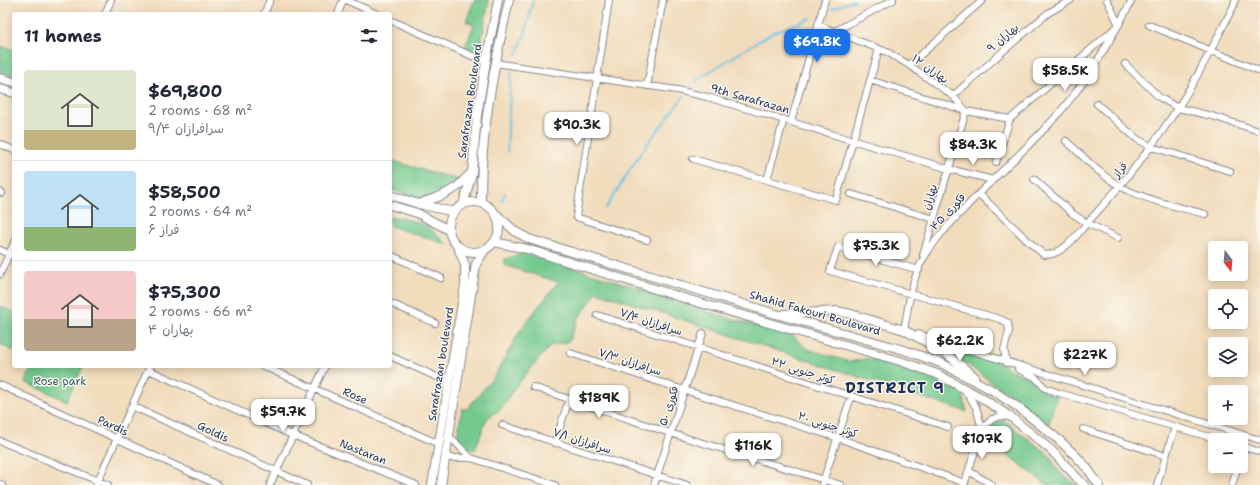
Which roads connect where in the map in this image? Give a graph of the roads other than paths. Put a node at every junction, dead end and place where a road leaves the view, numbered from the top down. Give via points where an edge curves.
1 (111, 0) edge
2 (270, 0) edge
3 (344, 0) edge
4 (498, 0) edge
5 (509, 0) edge
6 (609, 0) edge
7 (663, 0) edge
8 (825, 0) edge
9 (893, 0) edge
10 (984, 0) edge
11 (1071, 0) edge
12 (1107, 0) edge
13 (1132, 0) edge
14 (1235, 0) edge
15 (106, 12) edge
16 (265, 12) edge
17 (339, 12) edge
18 (372, 12) edge
19 (392, 21) edge
20 (818, 25) junction
21 (1119, 25) junction
22 (1149, 25) dead end
23 (835, 31) junction
24 (879, 49) junction
25 (1211, 51) junction
26 (486, 62) junction
27 (495, 63) junction
28 (1125, 64) dead end
29 (909, 65) junction
30 (1260, 72) edge
31 (0, 78) edge
32 (597, 78) junction
33 (870, 80) junction
34 (12, 81) edge
35 (647, 86) junction
36 (0, 89) edge
37 (12, 92) edge
38 (953, 96) junction
39 (1097, 104) dead end
40 (1178, 108) junction
41 (966, 111) junction
42 (784, 119) junction
43 (1010, 120) junction
44 (791, 122) junction
45 (1256, 130) dead end
46 (854, 140) junction
47 (1066, 141) dead end
48 (0, 144) edge
49 (1152, 147) junction
50 (12, 149) edge
51 (693, 159) dead end
52 (996, 162) dead end
53 (949, 169) junction
54 (1230, 171) dead end
55 (472, 173) junction
56 (1034, 179) dead end
57 (767, 180) junction
58 (993, 180) junction
59 (1121, 186) junction
60 (851, 194) dead end
61 (979, 194) junction
62 (392, 196) edge
63 (481, 203) junction
64 (419, 204) junction
65 (463, 205) junction
66 (392, 206) edge
67 (454, 212) junction
68 (496, 214) junction
69 (1205, 214) dead end
70 (934, 219) junction
71 (1086, 223) junction
72 (449, 230) junction
73 (1118, 238) dead end
74 (647, 240) dead end
75 (494, 242) junction
76 (458, 247) junction
77 (0, 250) edge
78 (485, 250) junction
79 (12, 255) edge
80 (392, 256) edge
81 (920, 267) junction
82 (0, 274) edge
83 (441, 278) dead end
84 (910, 295) junction
85 (392, 304) edge
86 (776, 314) junction
87 (597, 315) dead end
88 (435, 323) dead end
89 (904, 330) junction
90 (703, 332) dead end
91 (698, 348) junction
92 (570, 353) dead end
93 (392, 357) edge
94 (1006, 362) junction
95 (149, 368) edge
96 (267, 368) edge
97 (324, 368) edge
98 (1049, 375) junction
99 (437, 377) dead end
100 (0, 385) edge
101 (962, 386) junction
102 (533, 387) dead end
103 (1045, 388) junction
104 (314, 389) junction
105 (684, 390) junction
106 (992, 390) junction
107 (851, 397) junction
108 (569, 399) junction
109 (132, 406) junction
110 (1012, 418) junction
111 (502, 425) dead end
112 (948, 427) dead end
113 (1175, 427) junction
114 (1083, 428) dead end
115 (982, 429) junction
116 (670, 433) junction
117 (292, 435) junction
118 (448, 436) junction
119 (1208, 437) edge
120 (838, 438) junction
121 (117, 439) junction
122 (1260, 440) edge
123 (0, 441) edge
124 (439, 444) junction
125 (555, 444) junction
126 (1248, 448) edge
127 (1260, 452) edge
128 (1166, 456) junction
129 (445, 458) junction
130 (470, 458) junction
131 (969, 471) junction
132 (276, 472) junction
133 (1236, 473) edge
134 (656, 476) junction
135 (823, 482) edge
136 (97, 483) edge
137 (551, 484) edge
138 (964, 484) edge
139 (108, 485) edge
140 (218, 485) edge
141 (270, 485) edge
142 (307, 485) edge
143 (416, 485) edge
144 (432, 485) edge
145 (441, 485) edge
146 (654, 485) edge
147 (687, 485) edge
148 (841, 485) edge
149 (992, 485) edge
150 (1084, 485) edge
151 (1099, 485) edge
152 (1157, 485) edge
153 (1232, 485) edge

1 - 15 street
2 - 16 street
3 - 17 street
3 - 18 street
4 - 26 main road, Sarafrazan Boulevard
5 - 27 main road, Sarafrazan Boulevard
6 - 32 street
7 - 35 street
8 - 20 street
9 - 23 street
10 - 29 street
11 - 38 street, بهاران ۹ via 1048,13
12 - 21 street
13 - 21 street, فکوری ۴۵
14 - 25 street, فراز
19 - 26 street
20 - 23 street, بهاران ۱۲
20 - 44 street
21 - 43 street
21 - 58 street, فکوری ۴۵ via 1074,95 1016,159
22 - 25 street
23 - 24 street, بهاران ۱۲
24 - 29 street, بهاران ۱۲
24 - 33 street
25 - 30 street
25 - 40 street, فراز
26 - 55 main road, Sarafrazan Boulevard via 477,116
27 - 32 street, 9th Sarafrazan
27 - 63 main road, Sarafrazan Boulevard via 487,118
28 - 40 street via 1159,97
29 - 38 street, بهاران ۱۲
31 - 34 main road
32 - 35 street, 9th Sarafrazan
32 - 74 street via 576,217
33 - 41 street
33 - 46 street
35 - 42 street, 9th Sarafrazan via 707,96
36 - 37 main road
38 - 41 street, بهاران ۱۲
39 - 49 street via 1137,139
40 - 45 street
40 - 49 street, فراز
41 - 43 street
41 - 53 street, بهاران
42 - 44 street, 9th Sarafrazan
42 - 57 street
43 - 52 street
44 - 46 street, 9th Sarafrazan
46 - 53 street, 9th Sarafrazan
46 - 57 street via 836,200
47 - 59 street via 1105,177
48 - 50 street
49 - 54 street
49 - 59 street, فراز
51 - 57 street
53 - 58 street, 9th Sarafrazan
53 - 70 street, بهاران
55 - 64 main road via 457,187
55 - 65 main road, Sarafrazan Boulevard
56 - 71 street
58 - 61 street, فکوری ۴۵
59 - 69 street via 1136,194
59 - 71 street, فراز
60 - 70 street
61 - 71 street, فراز via 1044,255 1052,255 1064,247
61 - 81 street, فکوری ۴۵ via 933,243
62 - 64 main road
63 - 65 main road via 470,202
63 - 68 main road
64 - 67 main road
65 - 67 main road
66 - 72 main road via 417,213
67 - 72 main road
68 - 75 main road via 499,224
68 - 86 main road, Shahid Fakouri Boulevard via 516,232 529,239
70 - 81 street, بهاران
71 - 73 street
72 - 76 main road via 452,240
75 - 78 main road
75 - 101 main road, Shahid Fakouri Boulevard via 527,249 900,361
76 - 78 main road via 467,252
76 - 124 main road, Sarafrazan boulevard via 465,265 465,285
77 - 79 street
78 - 118 main road, Sarafrazan boulevard via 476,264
79 - 82 street
80 - 83 street
81 - 84 street, فکوری ۴۵
81 - 84 street via 838,247 830,271
84 - 89 street, فکوری ۴۵
84 - 94 street via 1008,323 1009,331 1004,350
85 - 88 street
86 - 89 main road via 837,311
86 - 106 main road, Shahid Fakouri Boulevard via 941,363
87 - 91 street, سرافرازان ۷/۴
89 - 94 street
89 - 106 main road via 943,351
90 - 91 street, فکوری ۵۰
91 - 105 street, فکوری ۵۰
91 - 107 street, کوثر جنوبی ۲۲
92 - 105 street, سرافرازان ۷/۳
93 - 99 street
94 - 98 street
94 - 103 street via 1008,366 1035,377
95 - 109 street
95 - 117 street, Nastaran
96 - 104 street, Rose
97 - 104 street
98 - 103 street via 1044,380
98 - 122 street
100 - 121 street, Pardis
101 - 110 main road, Shahid Fakouri Boulevard
101 - 115 street via 976,407
102 - 108 street
103 - 113 street
104 - 117 street
104 - 124 street, Rose
105 - 116 street, فکوری ۵۰
105 - 120 street, کوثر جنوبی ۲۰
106 - 151 main road, Shahid Fakouri Boulevard via 1059,440 1087,468
107 - 112 street, کوثر جنوبی ۲۲
107 - 120 street
108 - 116 street
108 - 125 street
109 - 121 street
109 - 132 street, Goldis
110 - 115 street via 1001,416 992,419
110 - 150 main road via 1051,450
111 - 125 street, سرافرازان ۷/۱
113 - 119 street
113 - 128 street
114 - 128 street
115 - 131 street
116 - 134 street, فکوری ۵۰
116 - 135 street
117 - 132 street
117 - 143 street, Nastaran
118 - 129 main road, Sarafrazan boulevard
118 - 130 street
120 - 135 street
120 - 138 street, کوثر جنوبی ۲۰
121 - 136 street
121 - 140 street, Pardis
123 - 136 street
124 - 144 main road, Sarafrazan boulevard
125 - 134 street, سرافرازان ۷/۱
126 - 127 street
128 - 152 street
129 - 130 street
129 - 145 main road, Sarafrazan boulevard
130 - 137 street
131 - 138 street
131 - 149 street
132 - 141 street
132 - 142 street, Goldis
133 - 153 street
134 - 146 street, فکوری ۵۰
134 - 147 street, سرافرازان ۷/۱
135 - 148 street
136 - 139 street

